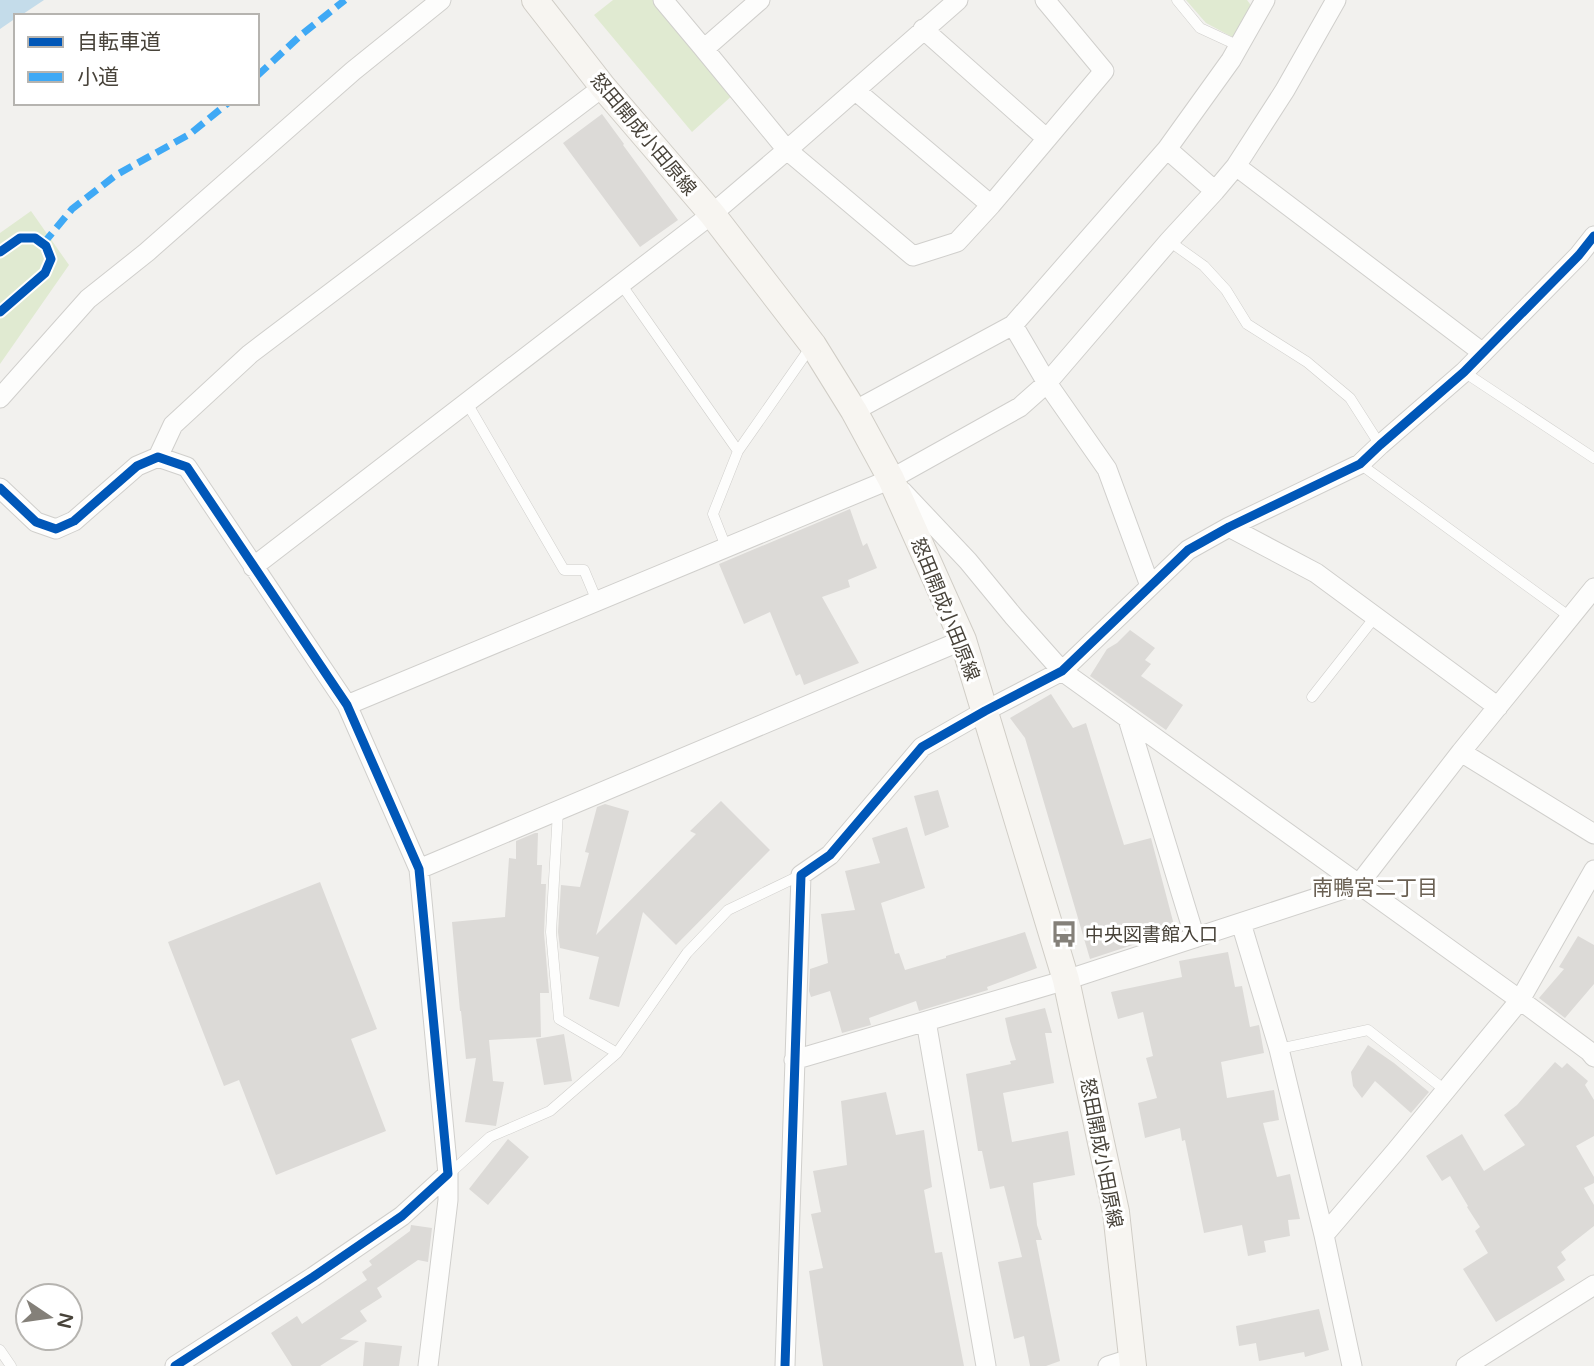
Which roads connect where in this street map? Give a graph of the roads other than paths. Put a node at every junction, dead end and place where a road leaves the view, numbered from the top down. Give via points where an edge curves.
1 (441, 0) edge
2 (535, 0) edge
3 (663, 0) edge
4 (761, 0) edge
5 (958, 0) edge
6 (1045, 0) edge
7 (1177, 0) edge
8 (1265, 0) edge
9 (1331, 2) edge
10 (923, 29) junction
11 (1239, 46) junction
12 (704, 49) junction
13 (603, 87) junction
14 (856, 91) junction
15 (1046, 138) junction
16 (1167, 149) junction
17 (787, 150) junction
18 (1236, 166) junction
19 (1215, 191) junction
20 (990, 205) junction
21 (712, 214) junction
22 (1594, 236) edge
23 (1168, 241) junction
24 (1587, 261) edge
25 (621, 284) junction
26 (1013, 325) junction
27 (813, 345) junction
28 (1483, 353) junction
29 (1464, 372) junction
30 (1047, 383) junction
31 (0, 398) edge
32 (467, 403) junction
33 (854, 411) junction
34 (1381, 444) junction
35 (738, 451) junction
36 (158, 457) junction
37 (1594, 458) edge
38 (1360, 464) junction
39 (891, 479) junction
40 (0, 488) edge
41 (1229, 527) junction
42 (726, 547) junction
43 (253, 567) junction
44 (1150, 586) junction
45 (1594, 588) edge
46 (597, 601) junction
47 (1375, 617) junction
48 (1570, 617) junction
49 (963, 640) junction
50 (1062, 671) junction
51 (1312, 697) dead end
52 (347, 705) junction
53 (1498, 706) junction
54 (985, 711) junction
55 (1128, 719) junction
56 (1461, 752) junction
57 (558, 810) junction
58 (1594, 834) edge
59 (419, 869) junction
60 (1594, 870) edge
61 (801, 875) junction
62 (1359, 884) junction
63 (1241, 923) junction
64 (1195, 937) junction
65 (1066, 980) junction
66 (1520, 1000) junction
67 (926, 1021) junction
68 (1279, 1049) junction
69 (617, 1052) junction
70 (1594, 1057) edge
71 (794, 1060) junction
72 (1446, 1090) junction
73 (448, 1174) junction
74 (1324, 1235) junction
75 (1594, 1285) edge
76 (0, 1350) edge
77 (1133, 1362) edge
78 (11, 1366) edge
79 (175, 1366) edge
80 (428, 1366) edge
81 (785, 1366) edge
82 (986, 1366) edge
83 (1108, 1366) edge
84 (1352, 1366) edge
85 (1466, 1366) edge

1 - 31 street via 88,299
2 - 13 main road, 怒田開成小田原線
3 - 12 street
4 - 12 street
5 - 10 street
6 - 15 street via 1104,71
7 - 11 lane via 1200,28
8 - 11 street
9 - 18 street via 1285,90
10 - 14 street
10 - 15 street
11 - 16 street
12 - 17 street
13 - 21 main road, 怒田開成小田原線
13 - 36 street via 250,354 173,425
14 - 17 street
14 - 20 street
15 - 20 street
16 - 19 street
16 - 26 street
17 - 20 street via 914,256 957,242
17 - 21 street
18 - 19 street
18 - 28 street
19 - 23 street
21 - 25 street
21 - 27 main road, 怒田開成小田原線
22 - 24 street
23 - 30 street
23 - 34 lane via 1204,266 1247,324 1307,362 1350,398
24 - 28 street
25 - 32 street
25 - 35 lane
26 - 30 street
26 - 33 street
27 - 33 main road, 怒田開成小田原線
27 - 35 lane
28 - 29 street
29 - 34 street
29 - 37 lane
30 - 39 street via 1020,407
30 - 44 street via 1107,468
32 - 43 street
32 - 46 lane via 564,570 584,570
33 - 39 main road, 怒田開成小田原線
34 - 38 street
35 - 42 lane via 713,514
36 - 40 street via 137,466 74,522 56,529 36,522
36 - 43 street via 187,467
38 - 41 street
38 - 48 lane
39 - 42 street
39 - 49 main road, 怒田開成小田原線
39 - 50 street
41 - 44 street via 1188,550
41 - 47 street via 1316,573
42 - 46 street
43 - 52 street
44 - 50 street
45 - 48 street
46 - 52 street
47 - 51 lane
47 - 53 street
48 - 53 street
49 - 54 main road, 怒田開成小田原線
49 - 57 street
50 - 54 street
50 - 55 street
52 - 59 street
53 - 56 street
54 - 61 street via 922,747 830,855
54 - 65 main road, 怒田開成小田原線
55 - 62 street
55 - 64 street
56 - 58 street
56 - 62 street
57 - 59 street
57 - 69 lane via 551,932 559,1019
59 - 73 street
60 - 66 street
61 - 69 lane via 728,910 687,953
61 - 71 street
62 - 63 street
62 - 66 street
63 - 64 street
63 - 68 street
64 - 65 street
65 - 67 street
65 - 77 main road, 怒田開成小田原線 via 1116,1212
66 - 70 street
66 - 72 street
67 - 71 street
67 - 82 street
68 - 72 lane via 1368,1030
68 - 74 street
69 - 73 lane via 550,1111 490,1137
71 - 81 street
72 - 74 street
73 - 79 street via 402,1216
73 - 80 street
74 - 84 street
75 - 85 street
76 - 78 lane
77 - 83 street

